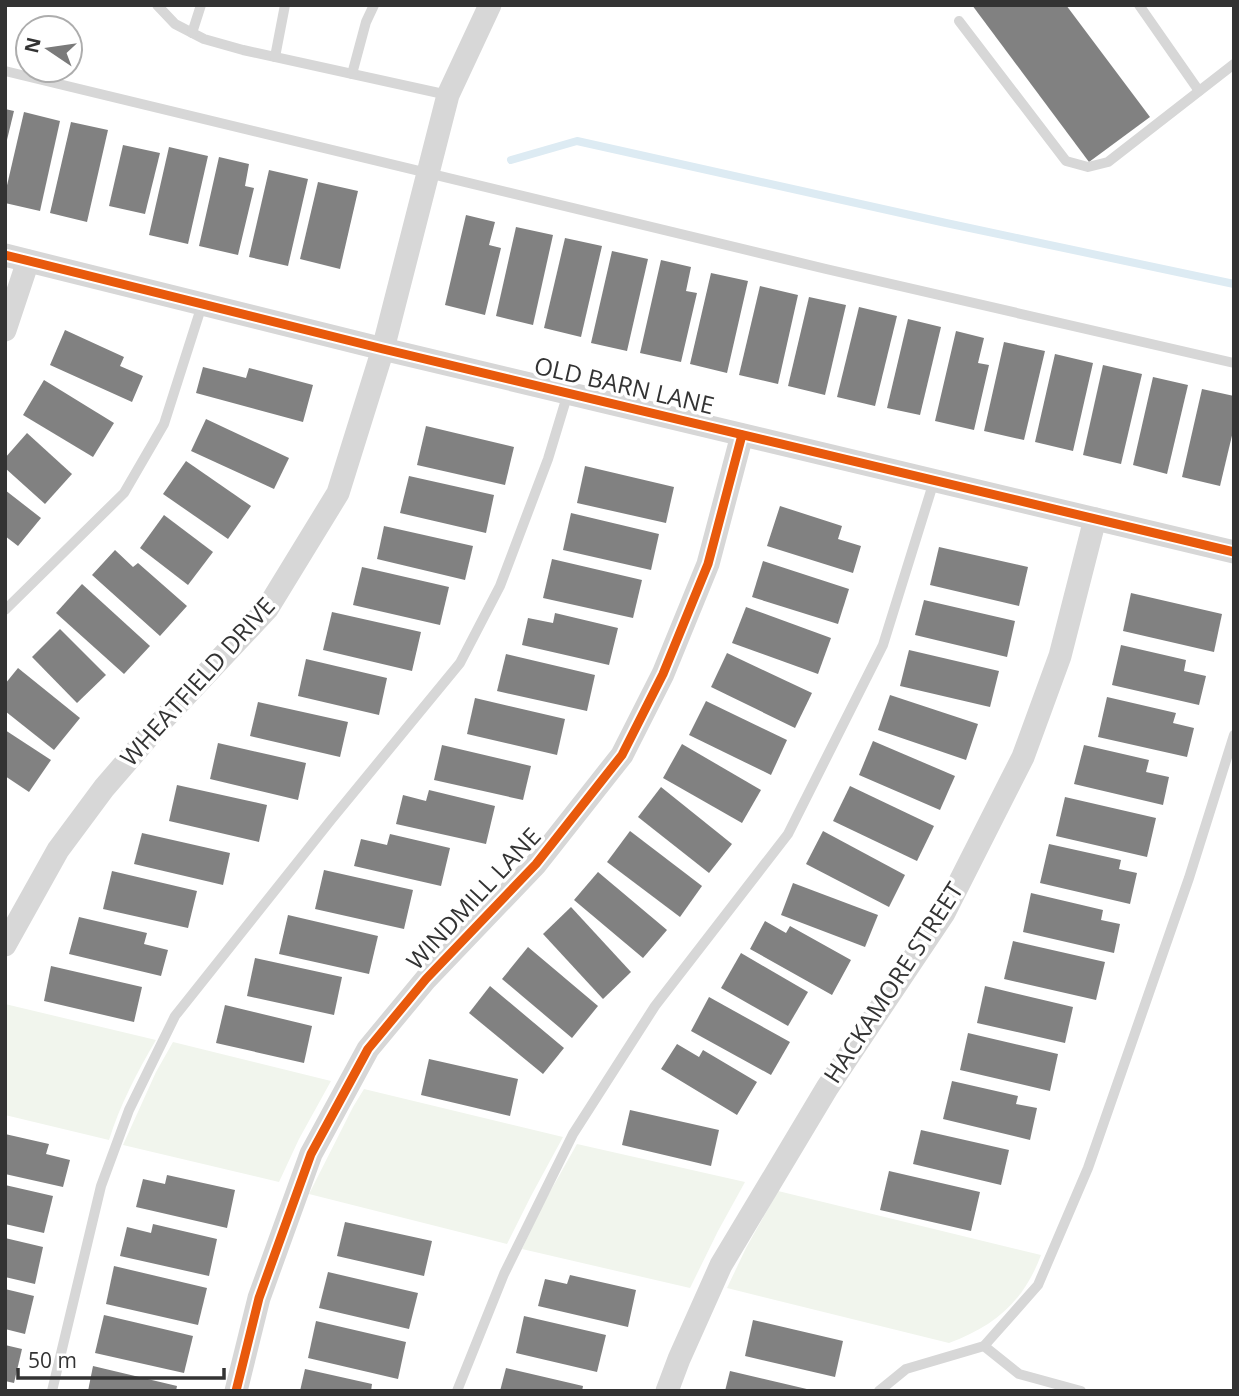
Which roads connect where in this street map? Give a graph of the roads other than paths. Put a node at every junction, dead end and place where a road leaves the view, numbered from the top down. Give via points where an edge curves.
1 (158, 5) edge
2 (201, 5) edge
3 (285, 5) edge
4 (374, 5) edge
5 (489, 5) edge
6 (1139, 5) edge
7 (959, 21) dead end
8 (192, 33) junction
9 (275, 57) junction
10 (1234, 64) edge
11 (5, 71) edge
12 (352, 74) junction
13 (1199, 91) junction
14 (448, 95) junction
15 (428, 172) junction
16 (5, 256) edge
17 (28, 261) junction
18 (202, 304) junction
19 (5, 330) edge
20 (383, 349) junction
21 (1234, 363) edge
22 (568, 393) junction
23 (742, 435) junction
24 (934, 481) junction
25 (1095, 519) junction
26 (1234, 552) edge
27 (5, 610) edge
28 (1234, 735) edge
29 (1232, 749) edge
30 (5, 944) edge
31 (984, 1346) junction
32 (52, 1391) edge
33 (236, 1391) edge
34 (457, 1391) edge
35 (667, 1391) edge
36 (879, 1391) edge
37 (1081, 1391) edge

1 - 8 lane via 175,24
2 - 8 lane
3 - 9 lane
4 - 12 lane
5 - 14 street, WHEATFIELD DRIVE
6 - 13 lane
7 - 13 lane via 1066,161 1088,167 1108,162
8 - 9 lane
9 - 12 lane
10 - 13 lane
11 - 15 lane
12 - 14 lane
14 - 15 street, WHEATFIELD DRIVE
15 - 20 street, WHEATFIELD DRIVE
15 - 21 lane
16 - 17 street, OLD BARN LANE
17 - 18 street, OLD BARN LANE
17 - 19 street
18 - 20 street, OLD BARN LANE
18 - 27 lane via 164,424 124,493
20 - 22 street, OLD BARN LANE
20 - 30 street, WHEATFIELD DRIVE via 338,493 267,609 104,788 58,850
22 - 23 street, OLD BARN LANE
22 - 32 lane via 500,586 460,663 175,1016 129,1110 101,1186
23 - 24 street, OLD BARN LANE
23 - 33 street, WINDMILL LANE via 708,564 663,674 622,755 536,864 426,979 368,1049 311,1154 259,1298
24 - 25 street, OLD BARN LANE
24 - 34 lane via 883,645 788,834 655,1006 573,1134 504,1274
25 - 26 street, OLD BARN LANE
25 - 35 street, HACKAMORE STREET via 1060,656 1023,757 944,913 827,1088 721,1265
28 - 29 lane
29 - 31 lane via 1088,1168 1038,1285
31 - 36 lane via 906,1369
31 - 37 lane via 1019,1374

